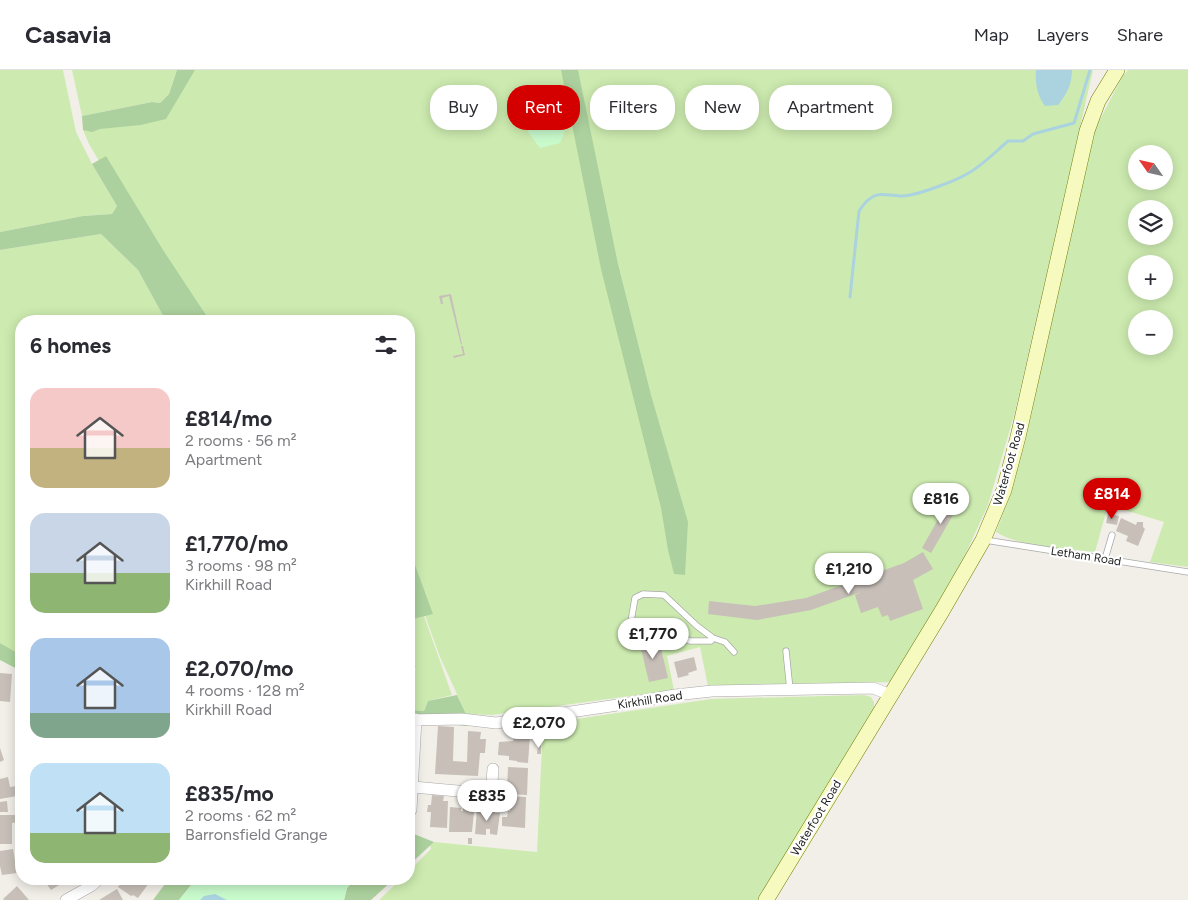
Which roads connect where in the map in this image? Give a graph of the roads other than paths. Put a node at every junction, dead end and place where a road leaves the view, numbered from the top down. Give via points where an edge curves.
1 (1117, 70) edge
2 (1112, 535) dead end
3 (983, 540) junction
4 (1105, 559) junction
5 (1188, 572) edge
6 (713, 638) junction
7 (786, 651) dead end
8 (734, 652) dead end
9 (790, 690) junction
10 (891, 694) junction
11 (415, 719) edge
12 (494, 769) dead end
13 (415, 794) edge
14 (92, 885) edge
15 (66, 900) edge
16 (766, 900) edge

1 - 3 street, Waterfoot Road via 1098,101 1088,131 1018,437 1004,490
2 - 4 lane
3 - 4 lane, Letham Road
3 - 10 street, Waterfoot Road
4 - 5 lane, Letham Road
6 - 6 lane via 664,594 643,594 636,598 630,637 654,630 690,641
6 - 8 lane via 725,642
7 - 9 lane
9 - 10 street, Kirkhill Road via 873,688
9 - 11 street, Kirkhill Road via 675,695 496,722
10 - 16 street, Waterfoot Road
12 - 13 street via 491,794
14 - 15 street

